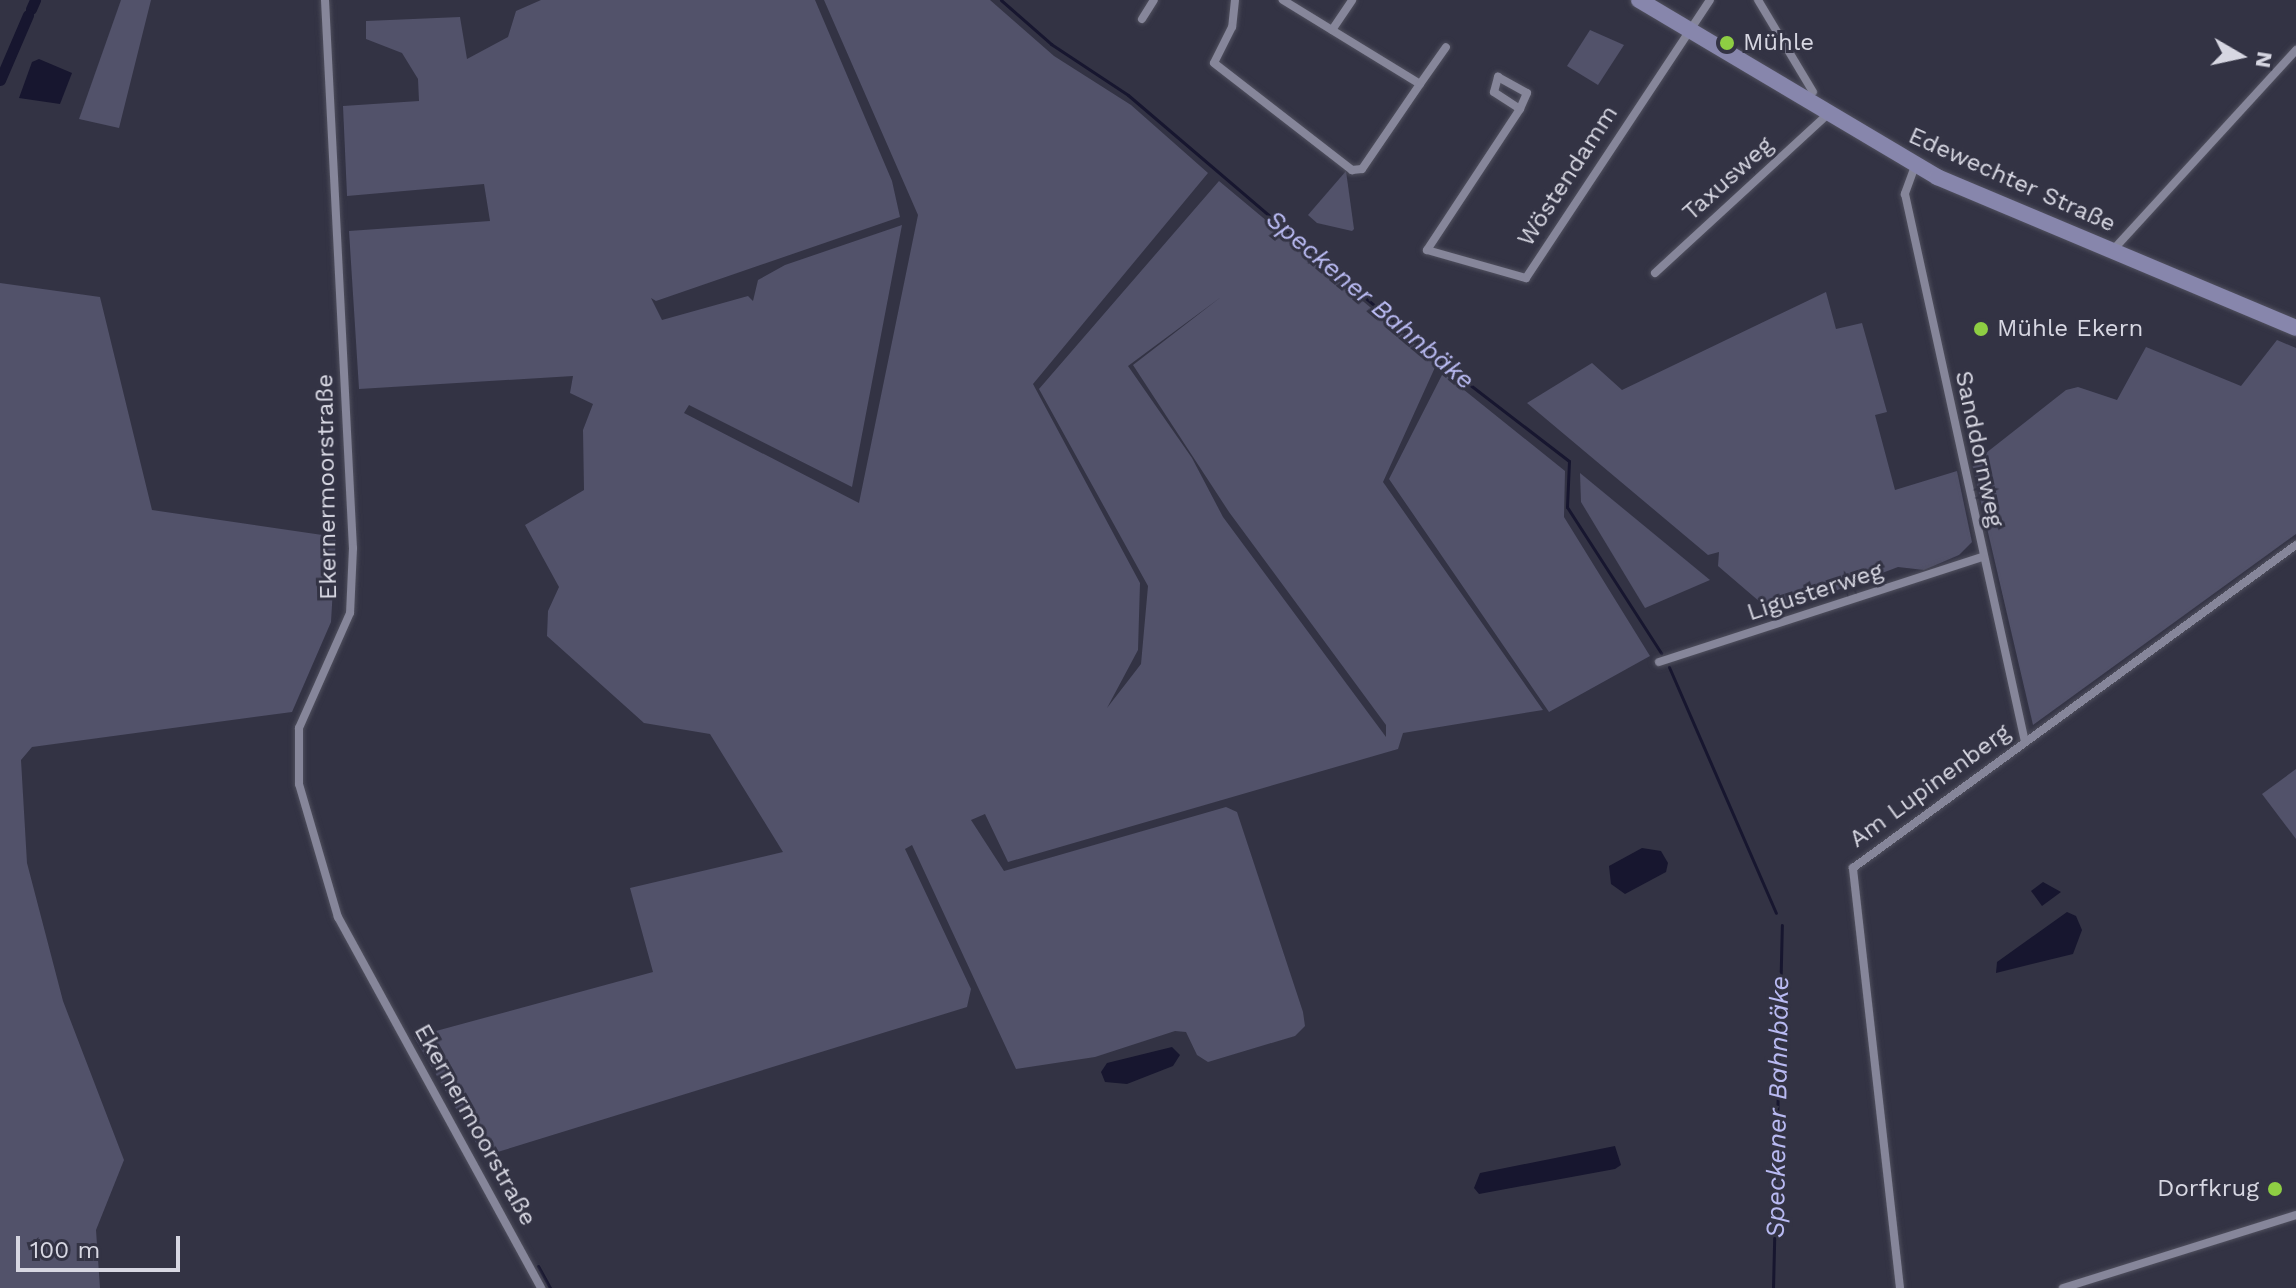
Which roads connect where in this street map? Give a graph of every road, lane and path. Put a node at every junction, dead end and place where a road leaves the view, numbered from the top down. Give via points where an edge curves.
1 (325, 0) edge
2 (1154, 0) edge
3 (1283, 0) edge
4 (1352, 0) edge
5 (1639, 0) edge
6 (1710, 0) edge
7 (1758, 0) edge
8 (1231, 2) edge
9 (1142, 19) dead end
10 (1687, 29) junction
11 (1332, 30) junction
12 (1446, 47) dead end
13 (2296, 50) edge
14 (1420, 84) junction
15 (1813, 92) dead end
16 (1520, 109) dead end
17 (1828, 114) junction
18 (1915, 166) junction
19 (2112, 251) junction
20 (1655, 273) dead end
21 (2296, 328) edge
22 (2296, 545) edge
23 (1983, 557) junction
24 (1659, 662) dead end
25 (2025, 742) junction
26 (2296, 1215) edge
27 (541, 1288) edge
28 (1900, 1288) edge
29 (2063, 1288) edge

1 - 27 street, Ekernermoorstraße via 353,548 350,613 299,728 299,784 338,917
2 - 9 street
3 - 11 street
4 - 11 street
5 - 10 main road, Edewechter Straße
6 - 10 street
7 - 15 street
8 - 14 street via 1232,27 1214,63 1352,170 1362,169
10 - 16 street, Wöstendamm via 1526,278 1427,250
10 - 17 main road, Edewechter Straße
11 - 14 street
12 - 14 street
13 - 19 street
17 - 18 main road, Edewechter Straße
17 - 20 street, Taxusweg
18 - 19 main road, Edewechter Straße
18 - 23 street, Sanddornweg via 1905,194
19 - 21 main road, Edewechter Straße
22 - 25 street, Am Lupinenberg
23 - 24 street, Ligusterweg
23 - 25 street, Sanddornweg
25 - 28 street, Am Lupinenberg via 1853,868
26 - 29 street

